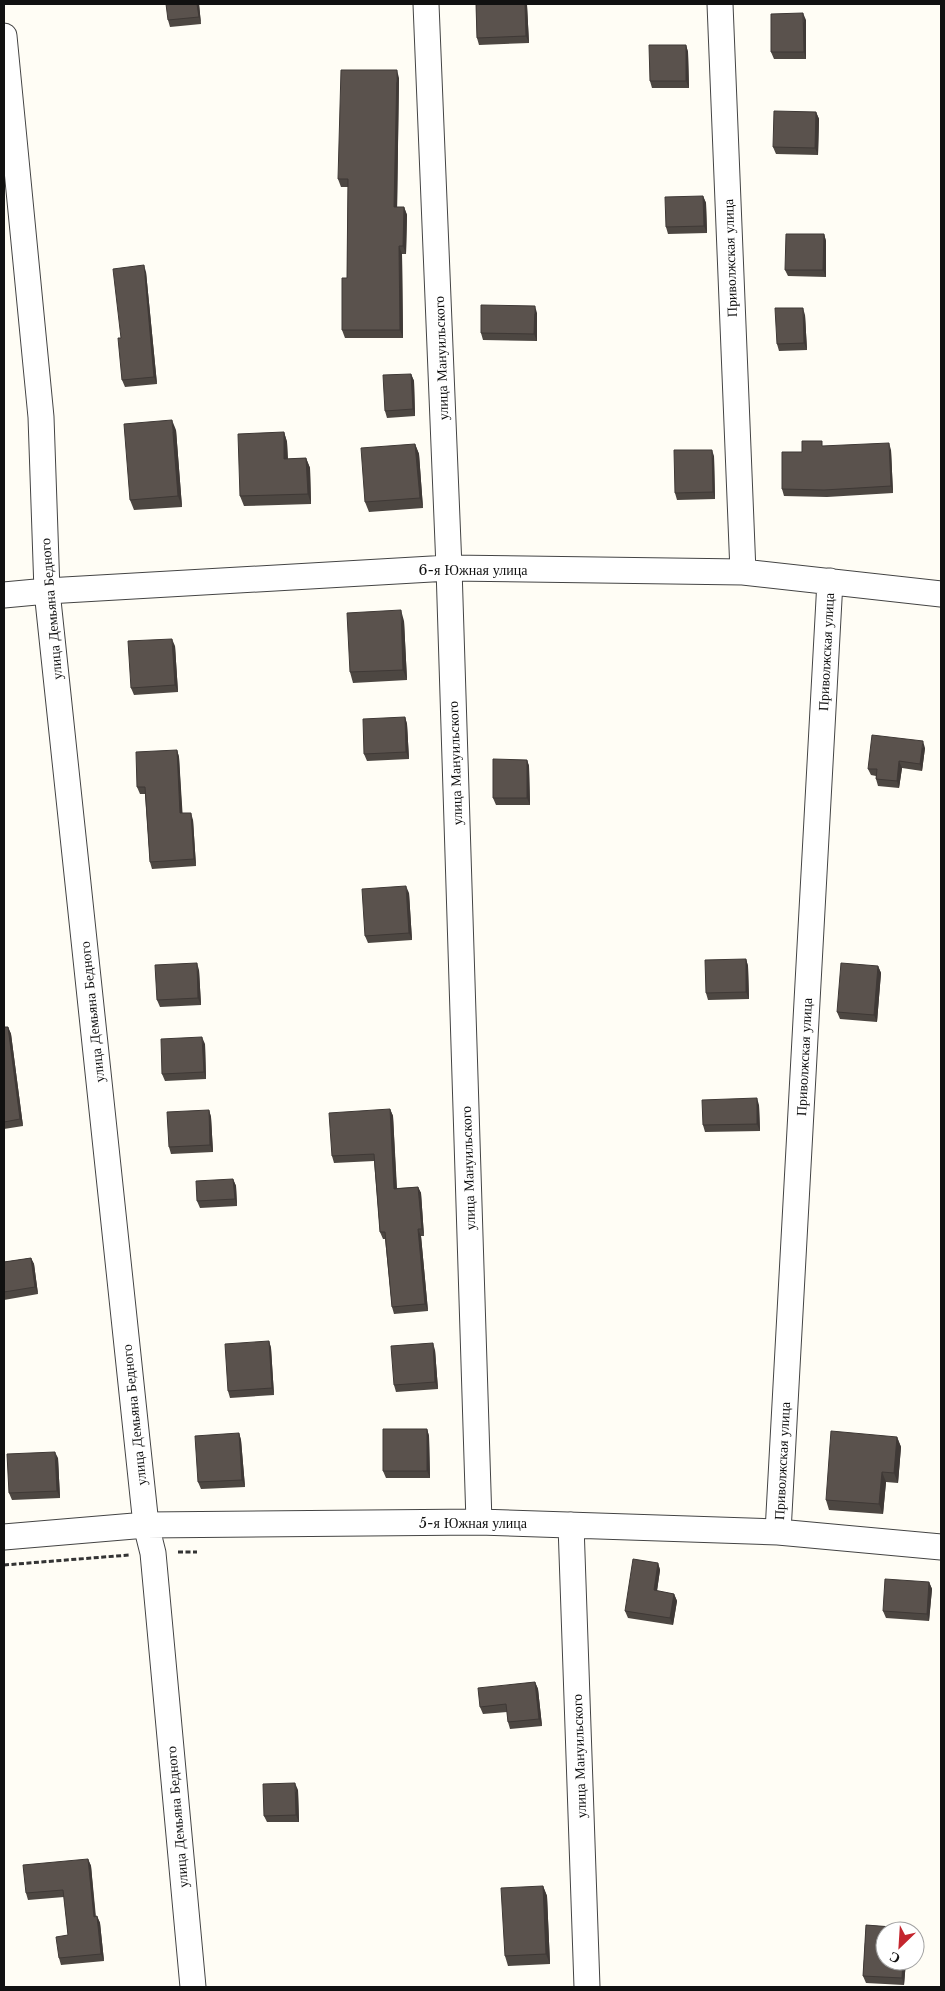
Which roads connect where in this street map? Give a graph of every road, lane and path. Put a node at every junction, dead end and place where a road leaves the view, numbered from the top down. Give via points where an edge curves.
1 (426, 4) edge
2 (720, 4) edge
3 (4, 36) edge
4 (449, 568) junction
5 (743, 572) junction
6 (830, 581) junction
7 (47, 591) junction
8 (941, 594) edge
9 (4, 595) edge
10 (480, 1522) junction
11 (146, 1525) junction
12 (571, 1525) junction
13 (778, 1532) junction
14 (4, 1537) edge
15 (941, 1547) edge
16 (202, 1552) dead end
17 (152, 1553) junction
18 (4, 1564) edge
19 (193, 1987) edge
20 (587, 1987) edge

1 - 4 street, улица Мануильского
2 - 5 street, Приволжская улица
3 - 7 street, улица Демьяна Бедного via 41,418
4 - 5 street, 6-я Южная улица
4 - 7 street, 6-я Южная улица
4 - 10 street, улица Мануильского
5 - 6 street, 6-я Южная улица
6 - 8 street, 6-я Южная улица
6 - 13 street, Приволжская улица
7 - 9 street, 6-я Южная улица
7 - 11 street, улица Демьяна Бедного
10 - 11 street, 5-я Южная улица
10 - 12 street, 5-я Южная улица
11 - 14 street, 5-я Южная улица
11 - 17 street, улица Демьяна Бедного
12 - 13 street, 5-я Южная улица
12 - 20 street, улица Мануильского
13 - 15 street, 5-я Южная улица
16 - 17 path
17 - 18 path
17 - 19 street, улица Демьяна Бедного

